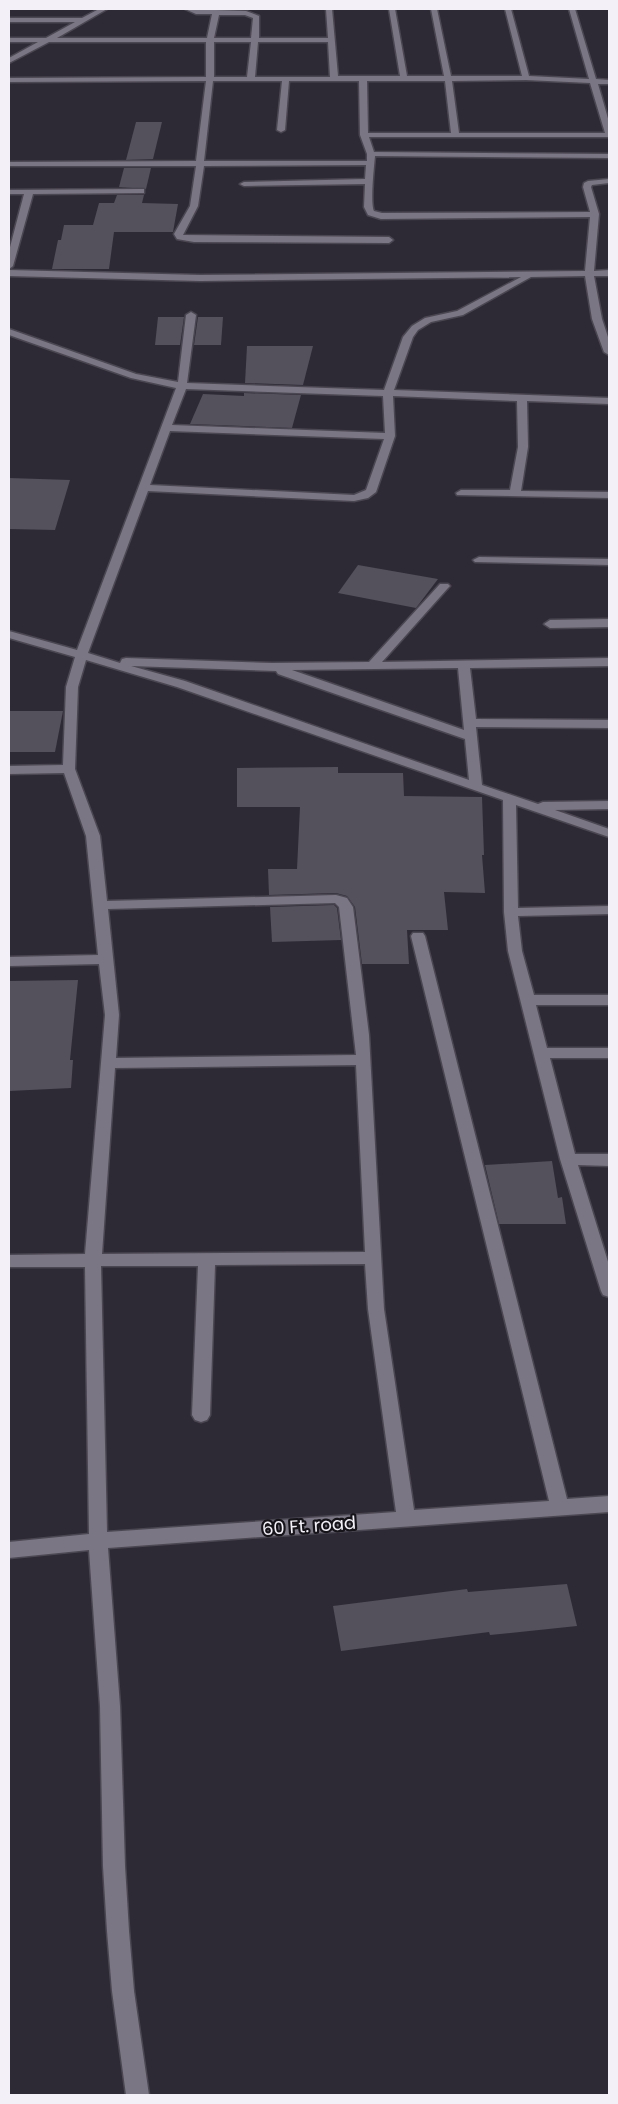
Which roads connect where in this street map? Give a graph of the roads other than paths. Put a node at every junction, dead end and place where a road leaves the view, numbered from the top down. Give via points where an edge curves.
1 (104, 9) edge
2 (188, 9) edge
3 (329, 9) edge
4 (392, 9) edge
5 (434, 9) edge
6 (508, 9) edge
7 (572, 9) edge
8 (216, 13) junction
9 (9, 20) edge
10 (83, 20) junction
11 (9, 40) edge
12 (47, 40) junction
13 (256, 40) junction
14 (331, 40) junction
15 (210, 41) junction
16 (9, 61) edge
17 (210, 78) junction
18 (251, 78) junction
19 (286, 78) junction
20 (334, 78) junction
21 (363, 78) junction
22 (404, 78) junction
23 (448, 78) junction
24 (526, 78) junction
25 (9, 80) edge
26 (594, 82) junction
27 (609, 82) edge
28 (600, 105) junction
29 (609, 105) edge
30 (281, 130) dead end
31 (455, 134) junction
32 (364, 135) junction
33 (609, 135) edge
34 (609, 156) edge
35 (371, 158) junction
36 (9, 164) edge
37 (199, 164) junction
38 (371, 181) junction
39 (609, 181) edge
40 (244, 184) dead end
41 (9, 192) edge
42 (29, 192) junction
43 (141, 192) dead end
44 (595, 214) junction
45 (389, 240) dead end
46 (9, 266) edge
47 (9, 273) edge
48 (589, 273) junction
49 (609, 273) edge
50 (22, 274) junction
51 (530, 275) junction
52 (9, 280) edge
53 (191, 315) dead end
54 (9, 332) edge
55 (609, 352) edge
56 (182, 386) junction
57 (388, 393) junction
58 (522, 398) junction
59 (609, 401) edge
60 (166, 428) junction
61 (390, 436) junction
62 (144, 488) junction
63 (461, 493) dead end
64 (515, 494) junction
65 (609, 495) edge
66 (480, 560) dead end
67 (609, 562) edge
68 (444, 586) dead end
69 (609, 623) edge
70 (550, 624) dead end
71 (9, 634) edge
72 (81, 656) junction
73 (104, 662) junction
74 (609, 662) edge
75 (464, 664) junction
76 (372, 666) junction
77 (272, 667) junction
78 (471, 723) junction
79 (609, 724) edge
80 (472, 737) junction
81 (69, 769) junction
82 (9, 770) edge
83 (476, 787) junction
84 (509, 798) junction
85 (609, 805) edge
86 (532, 806) junction
87 (609, 833) edge
88 (101, 905) junction
89 (609, 910) edge
90 (510, 912) junction
91 (418, 936) dead end
92 (107, 959) junction
93 (9, 962) edge
94 (527, 1000) junction
95 (609, 1000) edge
96 (541, 1053) junction
97 (609, 1053) edge
98 (363, 1060) junction
99 (107, 1063) junction
100 (568, 1159) junction
101 (609, 1160) edge
102 (372, 1258) junction
103 (206, 1260) junction
104 (9, 1261) edge
105 (92, 1261) junction
106 (608, 1281) edge
107 (201, 1416) dead end
108 (609, 1504) edge
109 (560, 1508) junction
110 (406, 1519) junction
111 (98, 1542) junction
112 (9, 1550) edge
113 (138, 2095) edge

1 - 10 street
2 - 8 street
3 - 14 street
4 - 22 street
5 - 23 street
6 - 24 street
7 - 26 street
8 - 13 street via 254,15
8 - 15 street
9 - 10 street
10 - 12 street
11 - 12 street
12 - 15 street
12 - 16 street
13 - 14 street
13 - 15 street
13 - 18 street
14 - 20 street
15 - 17 street
17 - 18 street
17 - 25 street
17 - 37 street
18 - 19 street
19 - 20 street
19 - 30 street
20 - 21 street
21 - 22 street
21 - 32 street
22 - 23 street
23 - 24 street
23 - 31 street
24 - 26 street
26 - 27 street
26 - 28 street
28 - 29 street
28 - 33 street
31 - 32 street
31 - 33 street
32 - 35 street
34 - 35 street
35 - 37 street
35 - 38 street
36 - 37 street
37 - 45 street via 194,206 178,234 180,237
38 - 40 street
38 - 44 street via 368,207 370,213 381,216
39 - 44 street via 588,183
41 - 42 street
42 - 43 street
42 - 46 street
44 - 48 street
47 - 50 street
48 - 49 street
48 - 51 street
48 - 55 street via 597,319
50 - 51 street via 200,278
50 - 52 street
51 - 57 street via 460,313 428,320 415,328 408,337
53 - 56 street
54 - 56 street via 134,376
56 - 57 street
56 - 60 street
57 - 58 street
57 - 61 street
58 - 59 street
58 - 64 street via 523,447
60 - 61 street
60 - 62 street
61 - 62 street via 371,492 364,496
62 - 72 street
63 - 64 street
64 - 65 street
66 - 67 street
68 - 76 street
69 - 70 street
71 - 72 street
72 - 73 street
72 - 81 street via 72,687
73 - 77 street
73 - 83 street via 180,684
74 - 75 street
75 - 76 street
75 - 78 street
76 - 77 street
77 - 80 street
78 - 79 street
78 - 80 street
80 - 83 street
81 - 82 street
81 - 88 street via 93,836
83 - 84 street
84 - 86 street
84 - 90 street
85 - 86 street
86 - 87 street
88 - 92 street
88 - 98 street via 342,901 346,907
89 - 90 street
90 - 94 street
91 - 109 street
92 - 93 street
92 - 99 street via 112,1015
94 - 95 street
94 - 96 street
96 - 97 street
96 - 100 street
98 - 99 street
98 - 102 street
99 - 105 street
100 - 101 street
100 - 106 street
102 - 103 street
102 - 110 street via 376,1309
103 - 105 street
103 - 107 street
104 - 105 street
105 - 111 street
108 - 109 street, 60 Ft. road
109 - 110 street, 60 Ft. road
110 - 111 street, 60 Ft. road
111 - 112 street, 60 Ft. road
111 - 113 street via 110,1706 118,1931

